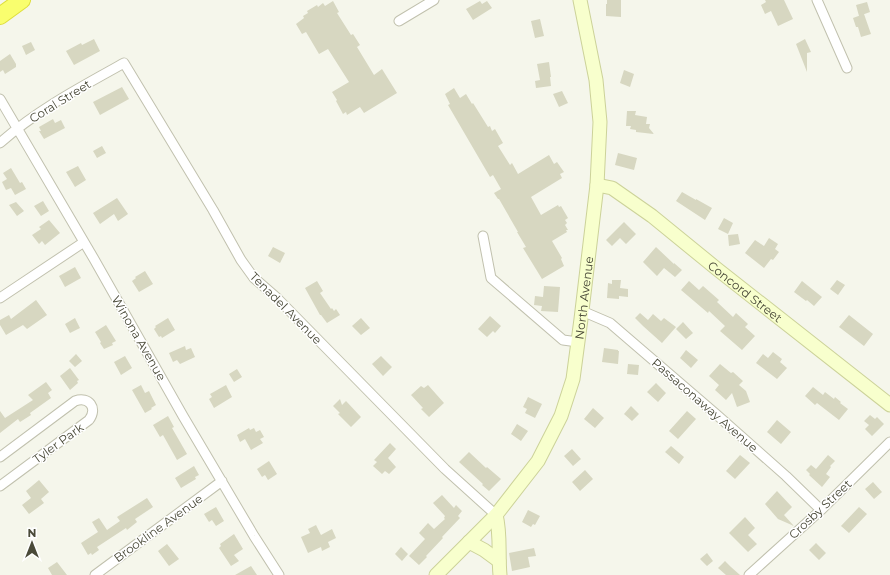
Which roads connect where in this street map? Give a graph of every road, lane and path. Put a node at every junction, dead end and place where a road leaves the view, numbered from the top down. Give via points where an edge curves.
1 (10, 0) edge
2 (22, 0) edge
3 (434, 0) edge
4 (580, 0) edge
5 (817, 0) edge
6 (0, 6) edge
7 (0, 16) edge
8 (399, 21) dead end
9 (124, 63) joint
10 (847, 68) dead end
11 (0, 100) edge
12 (17, 128) junction
13 (0, 143) edge
14 (597, 185) junction
15 (484, 236) dead end
16 (84, 242) junction
17 (0, 298) edge
18 (582, 311) junction
19 (578, 342) junction
20 (890, 405) edge
21 (890, 442) edge
22 (0, 457) edge
23 (222, 481) junction
24 (0, 486) edge
25 (821, 510) junction
26 (496, 515) junction
27 (469, 542) junction
28 (498, 561) junction
29 (95, 575) edge
30 (279, 575) edge
31 (436, 575) edge
32 (500, 575) edge
33 (749, 575) edge

1 - 6 highway
2 - 7 highway
3 - 8 street
4 - 14 main road, North Avenue via 596,80 600,115
5 - 10 street
9 - 12 street, Coral Street
9 - 26 street, Tenadel Avenue via 254,278 445,469
11 - 12 street, Winona Avenue
12 - 13 street, Coral Street
12 - 16 street, Winona Avenue
14 - 18 main road, North Avenue
14 - 20 main road, Concord Street via 612,188 652,216
15 - 19 street via 491,278 563,340
16 - 17 street
16 - 23 street, Winona Avenue
18 - 19 main road, North Avenue
18 - 25 street, Passaconaway Avenue via 610,323 718,415
19 - 26 main road, North Avenue via 573,379 561,416 538,461
21 - 25 street, Crosby Street
22 - 24 street, Tyler Park via 75,401 86,400 92,406 93,413 89,420
23 - 29 street, Brookline Avenue
23 - 30 street, Winona Avenue
25 - 33 street, Crosby Street
26 - 27 main road, North Avenue
26 - 28 main road via 499,525
27 - 28 main road
27 - 31 main road, North Avenue
28 - 32 main road

